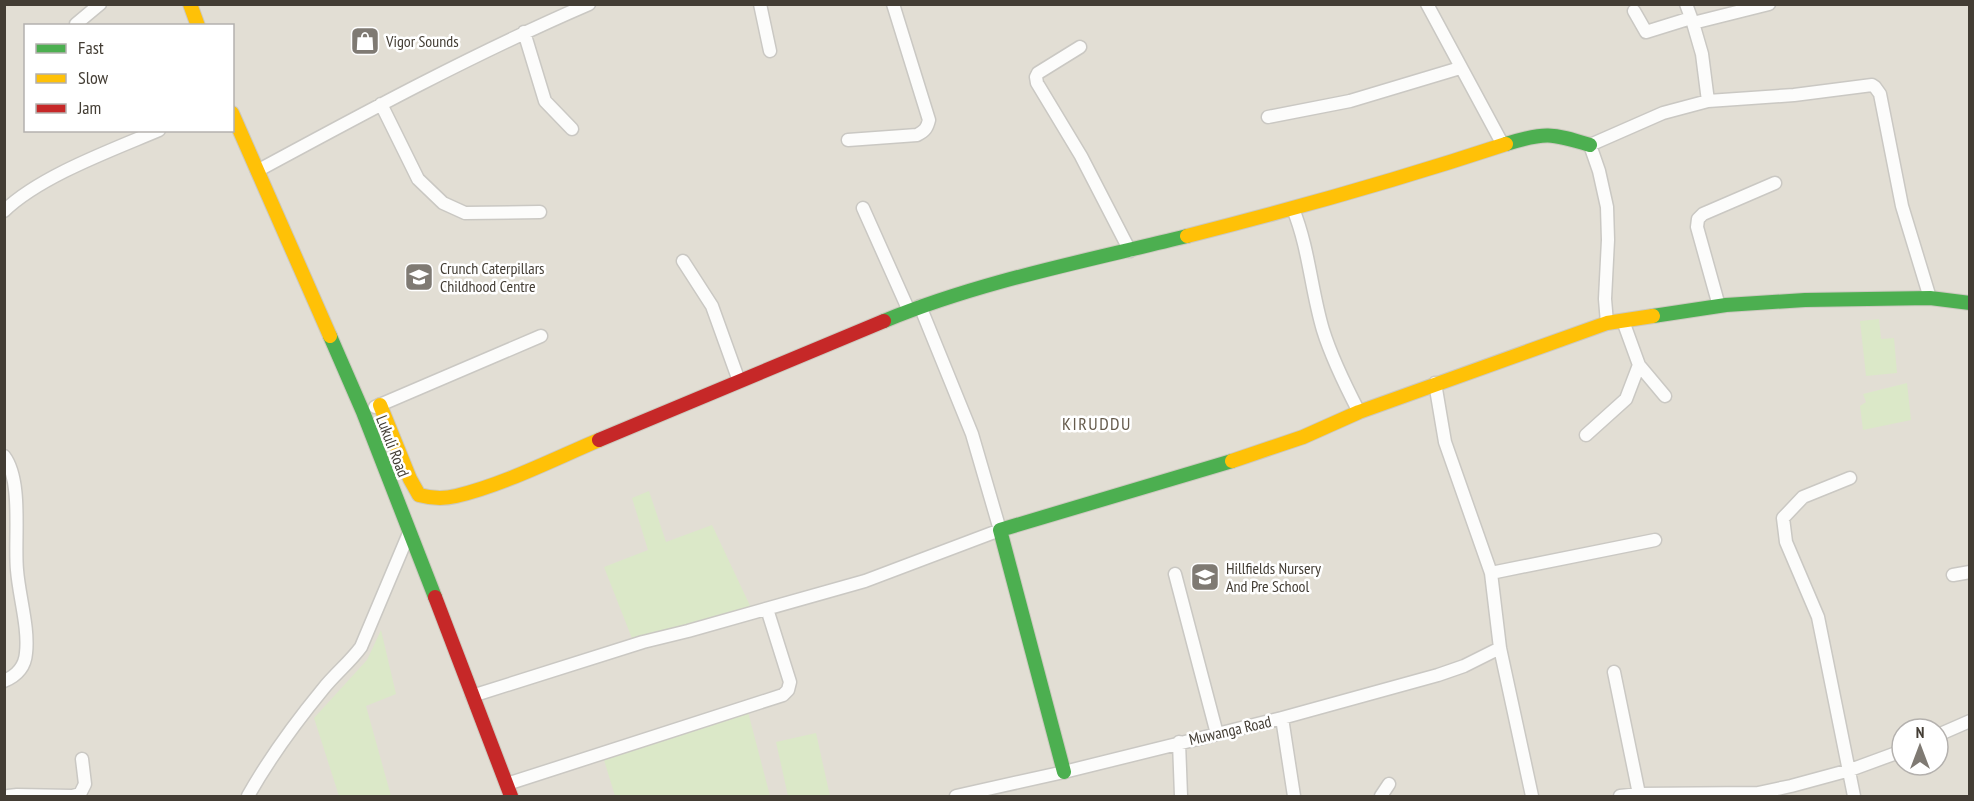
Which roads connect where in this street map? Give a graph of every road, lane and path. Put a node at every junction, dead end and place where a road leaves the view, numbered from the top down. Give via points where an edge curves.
1 (100, 4) edge
2 (190, 4) edge
3 (589, 4) edge
4 (760, 4) edge
5 (893, 4) edge
6 (1427, 4) edge
7 (1686, 4) edge
8 (1769, 4) edge
9 (1635, 11) dead end
10 (1692, 20) junction
11 (76, 24) dead end
12 (197, 24) edge
13 (524, 32) junction
14 (1080, 47) dead end
15 (770, 51) dead end
16 (1460, 68) junction
17 (1708, 100) junction
18 (381, 104) junction
19 (1268, 117) dead end
20 (234, 118) edge
21 (572, 129) dead end
22 (155, 132) edge
23 (848, 140) dead end
24 (1503, 145) junction
25 (1590, 145) junction
26 (257, 171) junction
27 (1775, 183) dead end
28 (863, 208) dead end
29 (1293, 209) junction
30 (4, 211) edge
31 (540, 212) dead end
32 (1130, 251) junction
33 (683, 261) dead end
34 (1930, 298) junction
35 (1970, 303) edge
36 (1719, 306) junction
37 (914, 308) junction
38 (1623, 321) junction
39 (1607, 323) junction
40 (541, 336) dead end
41 (1639, 365) junction
42 (740, 381) junction
43 (1435, 383) junction
44 (1665, 396) dead end
45 (380, 405) junction
46 (363, 412) junction
47 (1359, 412) junction
48 (1586, 435) dead end
49 (4, 456) edge
50 (1850, 478) dead end
51 (1000, 530) junction
52 (409, 533) junction
53 (1655, 540) dead end
54 (1970, 572) edge
55 (1491, 573) junction
56 (1175, 574) dead end
57 (1953, 575) dead end
58 (767, 609) junction
59 (1500, 648) junction
60 (1614, 672) dead end
61 (4, 681) edge
62 (472, 696) junction
63 (1282, 718) junction
64 (1970, 721) edge
65 (1950, 730) edge
66 (1217, 734) junction
67 (1179, 742) junction
68 (1890, 755) edge
69 (82, 759) dead end
70 (1850, 770) junction
71 (1064, 772) junction
72 (1389, 784) dead end
73 (509, 790) edge
74 (1639, 794) junction
75 (8, 796) edge
76 (248, 796) edge
77 (956, 796) edge
78 (1181, 796) edge
79 (1294, 796) edge
80 (1381, 796) edge
81 (1532, 796) edge
82 (1620, 796) edge
83 (1854, 796) edge

1 - 11 street
2 - 12 street
3 - 13 street
4 - 15 street
5 - 23 street via 929,120 927,127 917,135
6 - 16 street
7 - 10 street
8 - 10 street
9 - 10 street via 1646,32
10 - 17 street via 1702,54
13 - 18 street
13 - 21 street via 545,101
14 - 32 street via 1038,73 1037,83 1082,156
16 - 19 street via 1350,101
16 - 24 street
17 - 25 street via 1663,113
17 - 34 street via 1875,87 1880,94 1902,206
18 - 26 street
18 - 31 street via 418,179 443,202 465,213
20 - 26 street, Lukuli Road
22 - 30 street via 47,181
24 - 25 street via 1534,135 1557,135
24 - 29 street
25 - 39 street via 1607,207
26 - 46 street, Lukuli Road
27 - 36 street via 1698,219
28 - 37 street
29 - 32 street
29 - 47 street via 1323,330
32 - 37 street
33 - 42 street via 712,306
34 - 35 street
34 - 36 street
36 - 38 street
37 - 42 street
37 - 51 street via 972,434
38 - 39 street
38 - 41 street
39 - 43 street
40 - 45 street
41 - 44 street
41 - 48 street via 1626,399
42 - 45 street via 454,497 419,495
43 - 47 street
43 - 55 street via 1445,442
45 - 46 street
46 - 52 street, Lukuli Road
47 - 51 street via 1303,437 1225,463
49 - 61 street via 13,477 17,569 27,653 22,669
50 - 70 street via 1803,497 1783,518 1786,542 1818,617
51 - 58 street via 865,581
51 - 71 street
52 - 62 street, Lukuli Road
52 - 76 street via 361,647 278,746
53 - 55 street
54 - 57 street
55 - 59 street
56 - 66 street
58 - 62 street via 643,642
58 - 73 street via 790,682 783,695
59 - 63 street, Muwanga Road via 1438,675
59 - 81 street
60 - 74 street
62 - 73 street, Lukuli Road
63 - 66 street, Muwanga Road
63 - 79 street
64 - 65 street
66 - 67 street, Muwanga Road
67 - 71 street, Muwanga Road
67 - 78 street
68 - 70 street
69 - 75 street via 85,784 80,794
70 - 74 street via 1758,793
70 - 83 street
71 - 77 street, Muwanga Road
72 - 80 street
74 - 82 street

